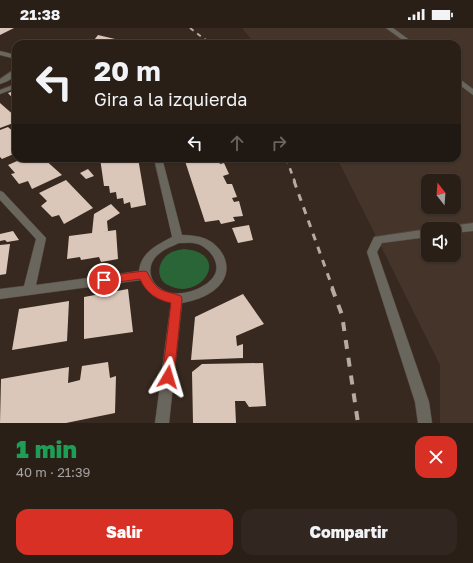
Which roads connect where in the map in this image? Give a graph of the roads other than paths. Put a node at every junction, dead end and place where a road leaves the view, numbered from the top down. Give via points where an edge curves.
1 (389, 28) edge
2 (406, 40) edge
3 (0, 53) edge
4 (12, 57) edge
5 (12, 75) edge
6 (0, 82) edge
7 (461, 82) edge
8 (12, 88) edge
9 (0, 92) edge
10 (473, 93) edge
11 (159, 162) edge
12 (0, 194) edge
13 (473, 226) edge
14 (461, 228) edge
15 (421, 234) edge
16 (178, 239) junction
17 (144, 275) junction
18 (30, 289) junction
19 (0, 294) edge
20 (177, 299) junction
21 (162, 423) edge
22 (425, 423) edge

1 - 2 street
3 - 4 street
5 - 6 street
7 - 10 street
8 - 9 street
11 - 16 street
12 - 18 street via 40,238
13 - 14 street
15 - 22 street via 378,240 372,252 422,402
16 - 17 street via 152,251 145,264
16 - 20 street via 205,242 215,249 221,261 222,271 218,281 206,292 192,298
17 - 18 street
17 - 20 street via 148,285 156,293
18 - 19 street
20 - 21 street

